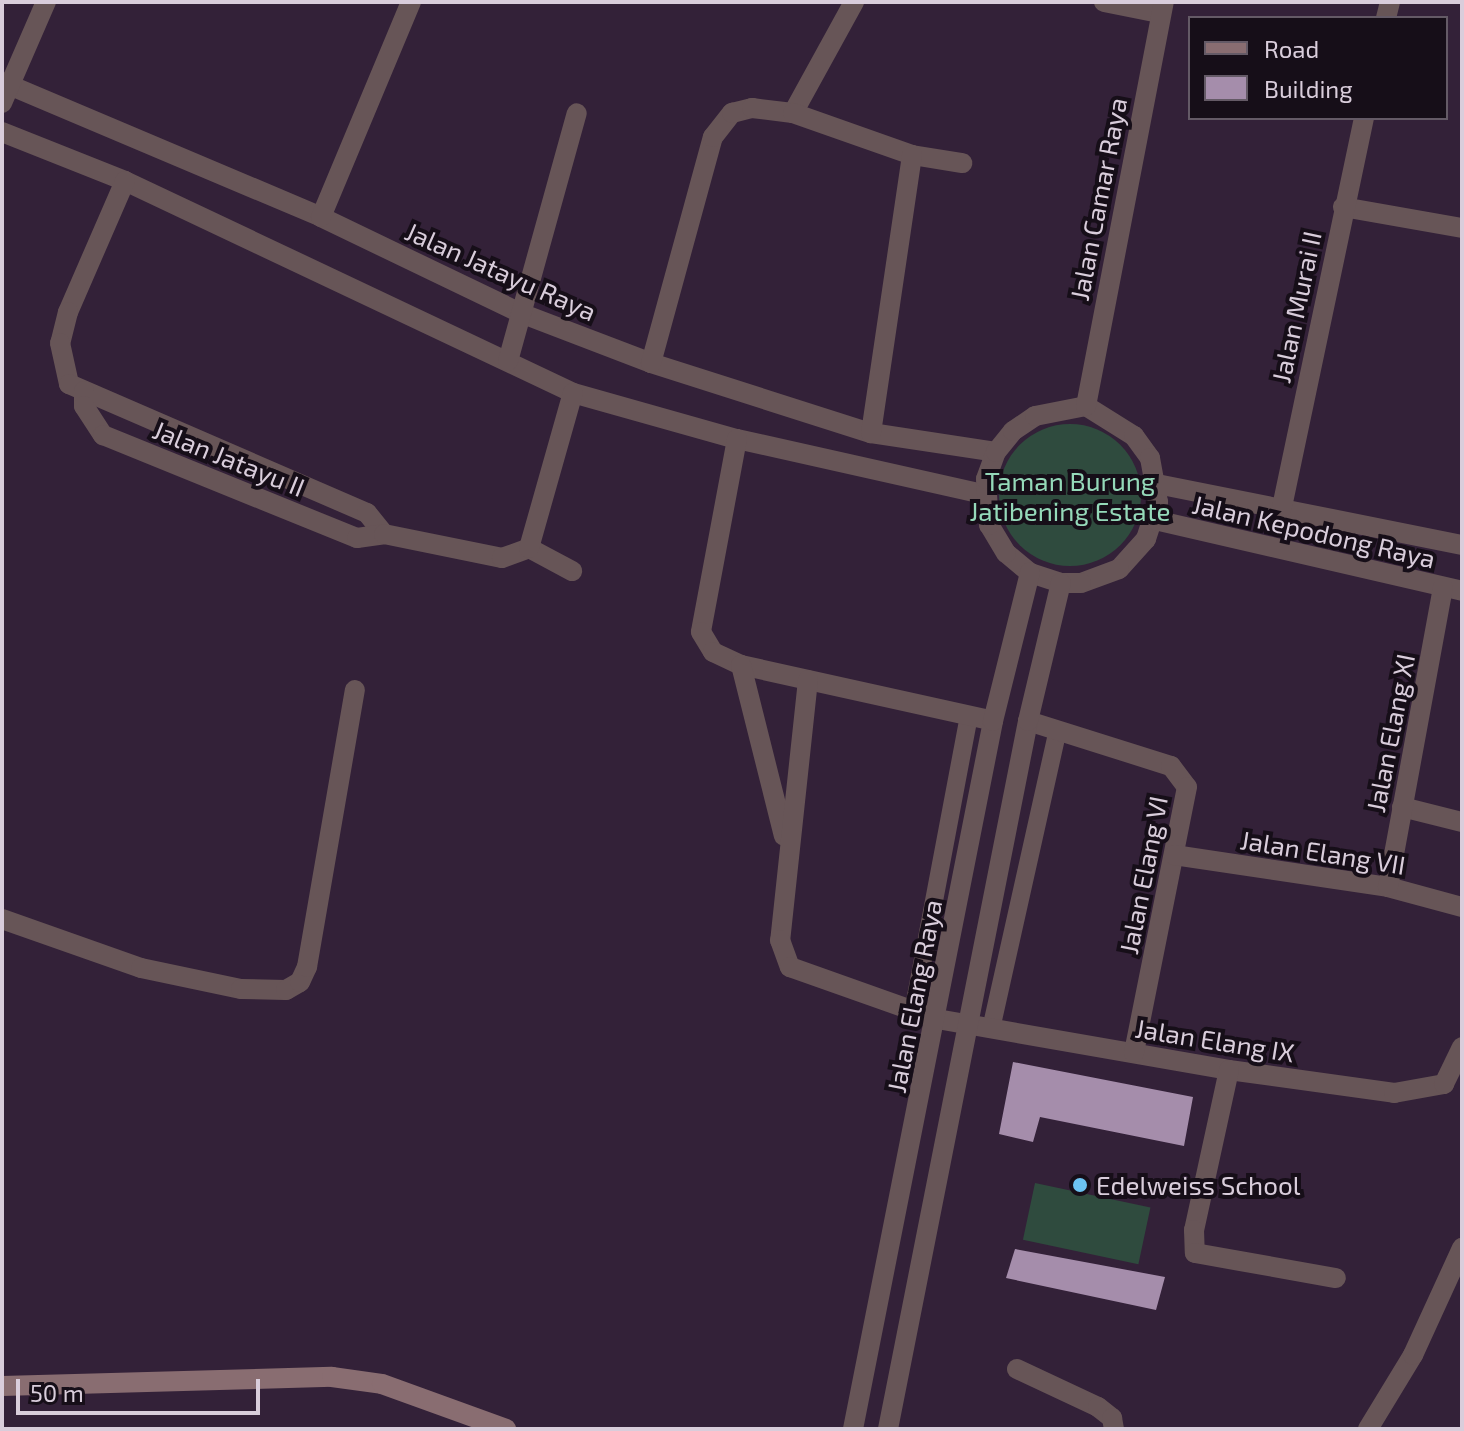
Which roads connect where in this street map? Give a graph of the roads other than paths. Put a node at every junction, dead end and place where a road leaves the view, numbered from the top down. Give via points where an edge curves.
1 (46, 2) edge
2 (411, 2) edge
3 (854, 2) edge
4 (1104, 2) edge
5 (1161, 8) edge
6 (4, 90) edge
7 (577, 113) dead end
8 (793, 113) junction
9 (1364, 120) edge
10 (2, 132) edge
11 (912, 155) junction
12 (962, 163) dead end
13 (125, 181) junction
14 (1343, 207) junction
15 (321, 217) junction
16 (1462, 228) edge
17 (523, 314) junction
18 (508, 361) junction
19 (651, 363) junction
20 (84, 391) junction
21 (573, 393) junction
22 (1086, 406) junction
23 (871, 433) junction
24 (737, 439) junction
25 (996, 452) junction
26 (1157, 484) junction
27 (984, 494) junction
28 (1282, 507) junction
29 (1155, 520) junction
30 (384, 534) junction
31 (1462, 545) edge
32 (529, 548) junction
33 (572, 571) dead end
34 (1030, 573) junction
35 (1061, 583) junction
36 (1453, 590) edge
37 (741, 665) junction
38 (808, 680) junction
39 (355, 690) dead end
40 (969, 717) junction
41 (993, 721) junction
42 (1028, 721) junction
43 (1058, 730) junction
44 (1402, 807) junction
45 (1462, 822) edge
46 (787, 848) junction
47 (1174, 855) junction
48 (1388, 887) junction
49 (1462, 907) edge
50 (2, 919) edge
51 (913, 1012) junction
52 (971, 1017) junction
53 (937, 1019) junction
54 (993, 1021) junction
55 (1462, 1047) edge
56 (1134, 1053) junction
57 (1229, 1070) junction
58 (1462, 1248) edge
59 (1336, 1278) dead end
60 (1017, 1369) dead end
61 (2, 1386) edge
62 (506, 1429) edge
63 (853, 1429) edge
64 (888, 1429) edge
65 (1114, 1429) edge
66 (1368, 1429) edge

1 - 6 street
2 - 15 street
3 - 8 street
4 - 5 street
5 - 22 street, Jalan Camar Raya
6 - 15 street, Jalan Jatayu Raya
7 - 17 street
8 - 11 street
8 - 19 street via 752,108 732,113 713,137
9 - 14 street, Jalan Murai II
10 - 13 street
11 - 12 street
11 - 23 street
13 - 18 street
13 - 20 street, Jalan Jatayu II via 68,312 60,343 64,374 69,384
14 - 16 street
14 - 28 street, Jalan Murai II
15 - 17 street, Jalan Jatayu Raya
17 - 18 street
17 - 19 street, Jalan Jatayu Raya
18 - 21 street
19 - 23 street, Jalan Jatayu Raya via 756,401
20 - 30 street, Jalan Jatayu II via 367,513
20 - 30 street, Jalan Jatayu II via 87,414 103,435 357,538
21 - 24 street
21 - 32 street
22 - 25 street via 1035,416
22 - 26 street via 1134,436 1150,458
23 - 25 street, Jalan Jatayu Raya
24 - 27 street
24 - 37 street via 701,632 713,652
25 - 27 street
26 - 28 street, Jalan Kepodong Raya
26 - 29 street
27 - 34 street via 995,535 1006,553
28 - 31 street, Jalan Kepodong Raya
29 - 35 street via 1134,556 1119,569 1081,583
29 - 36 street, Jalan Kepodong Raya
30 - 32 street, Jalan Jatayu II via 482,556 517,556
32 - 33 street
34 - 35 street
34 - 41 street, Jalan Elang Raya
35 - 42 street
36 - 44 street, Jalan Elang XI
37 - 38 street
37 - 46 street
38 - 40 street
38 - 46 street
39 - 50 street via 307,967 300,982 286,990 241,989 141,968
40 - 41 street
40 - 51 lane
41 - 53 street, Jalan Elang Raya
42 - 43 street, Jalan Elang VI
42 - 52 street
43 - 47 street, Jalan Elang VI via 1171,766 1181,775 1187,787
43 - 54 lane
44 - 45 street
44 - 48 street, Jalan Elang XI
46 - 51 street, Jalan Elang IX via 780,940 790,967
47 - 48 street, Jalan Elang VII
47 - 56 street, Jalan Elang VI
48 - 49 street, Jalan Elang VII
51 - 53 street, Jalan Elang IX
52 - 53 street, Jalan Elang IX
52 - 54 street, Jalan Elang IX
52 - 64 street
53 - 63 street, Jalan Elang Raya
54 - 56 street, Jalan Elang IX
55 - 57 street, Jalan Elang IX via 1444,1084 1428,1091 1394,1093
56 - 57 street, Jalan Elang IX
57 - 59 street via 1194,1230 1195,1253
58 - 66 street via 1413,1355
60 - 65 street via 1098,1407 1112,1418
61 - 62 street via 332,1377 382,1384

